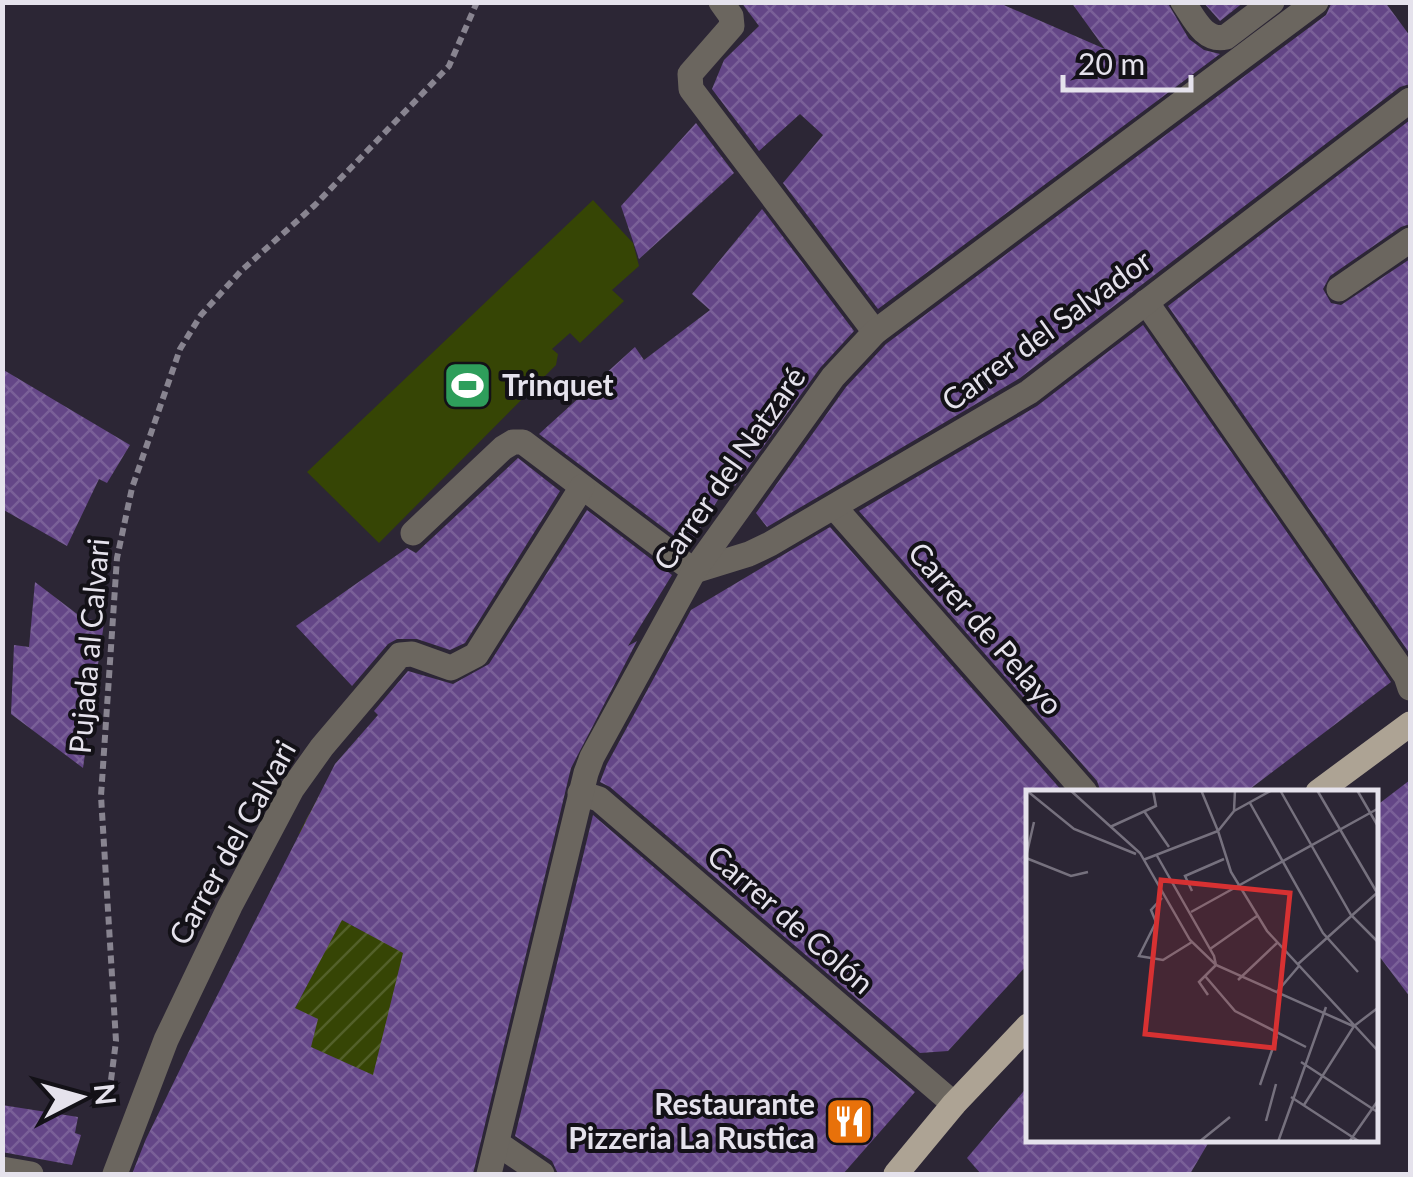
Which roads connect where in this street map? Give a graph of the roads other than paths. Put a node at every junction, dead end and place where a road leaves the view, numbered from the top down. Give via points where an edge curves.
1 (721, 2) edge
2 (1183, 2) edge
3 (1272, 2) edge
4 (1316, 2) edge
5 (1410, 100) edge
6 (1410, 240) edge
7 (1339, 289) dead end
8 (1146, 302) junction
9 (875, 332) junction
10 (582, 487) junction
11 (836, 508) junction
12 (413, 533) dead end
13 (694, 571) junction
14 (1410, 688) edge
15 (1410, 724) edge
16 (1083, 790) edge
17 (1321, 790) edge
18 (580, 793) junction
19 (1026, 1028) edge
20 (954, 1104) junction
21 (497, 1143) junction
22 (2, 1169) edge
23 (30, 1174) edge
24 (115, 1174) edge
25 (489, 1174) edge
26 (542, 1174) edge
27 (896, 1174) edge

1 - 9 street via 730,32 690,74 691,90
2 - 3 street via 1216,39
4 - 9 street, Carrer del Natzaré
5 - 8 street, Carrer del Salvador
6 - 7 street
8 - 11 street, Carrer del Salvador via 1015,401
8 - 14 street
9 - 13 street, Carrer del Natzaré via 833,377
10 - 12 street via 531,445 512,442
10 - 13 street
10 - 24 street, Carrer del Calvari via 476,655 451,668 400,655 306,767 166,1040
11 - 13 street, Carrer del Salvador via 749,554
11 - 16 street, Carrer de Pelayo
13 - 18 street, Carrer del Natzaré via 592,757
15 - 17 main road
18 - 20 street, Carrer de Colón via 599,798
18 - 21 street, Carrer del Natzaré
19 - 20 main road
20 - 27 main road
21 - 25 street, Carrer del Natzaré
21 - 26 street
22 - 23 street

